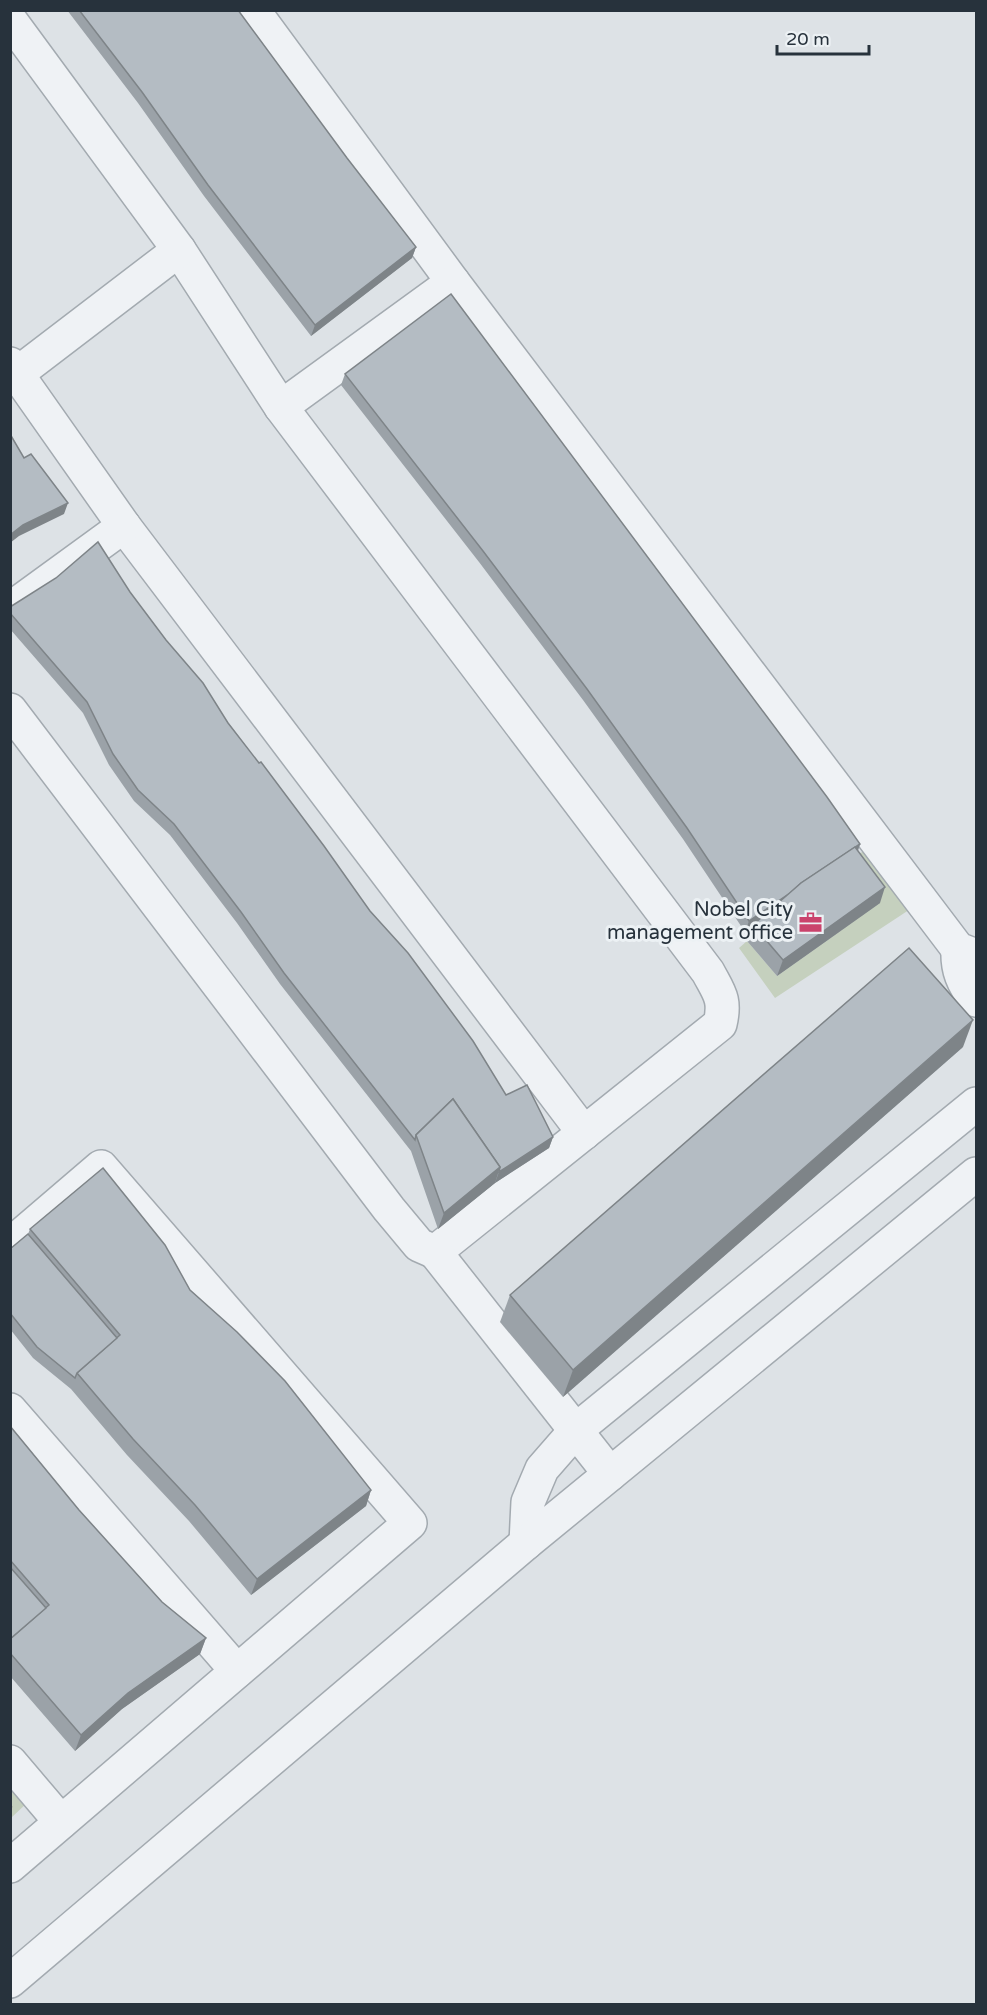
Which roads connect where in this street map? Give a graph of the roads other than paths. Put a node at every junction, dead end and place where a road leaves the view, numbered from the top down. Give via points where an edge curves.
1 (253, 10) edge
2 (10, 20) edge
3 (179, 250) junction
4 (453, 282) junction
5 (14, 369) edge
6 (280, 407) junction
7 (124, 526) junction
8 (10, 609) edge
9 (10, 710) edge
10 (967, 952) edge
11 (976, 1000) edge
12 (976, 1104) edge
13 (584, 1133) junction
14 (976, 1174) edge
15 (10, 1245) edge
16 (435, 1252) junction
17 (10, 1410) edge
18 (576, 1430) junction
19 (610, 1474) junction
20 (526, 1543) junction
21 (237, 1671) junction
22 (10, 1762) edge
23 (61, 1822) junction
24 (10, 1866) edge
25 (10, 1981) edge

1 - 4 street
2 - 3 street
3 - 5 street
3 - 6 street
4 - 6 street
4 - 10 street
5 - 7 street
6 - 13 street via 708,972 720,994 724,1009 720,1024
7 - 8 street
7 - 13 street
9 - 16 street via 389,1209 419,1245
10 - 11 street via 960,974
12 - 18 street
13 - 16 street
14 - 19 street
15 - 21 street via 100,1167 410,1523
16 - 18 street
17 - 21 street
18 - 19 street
18 - 20 street via 542,1469 528,1502
19 - 20 street
20 - 25 street
21 - 23 street
22 - 23 street
23 - 24 street

